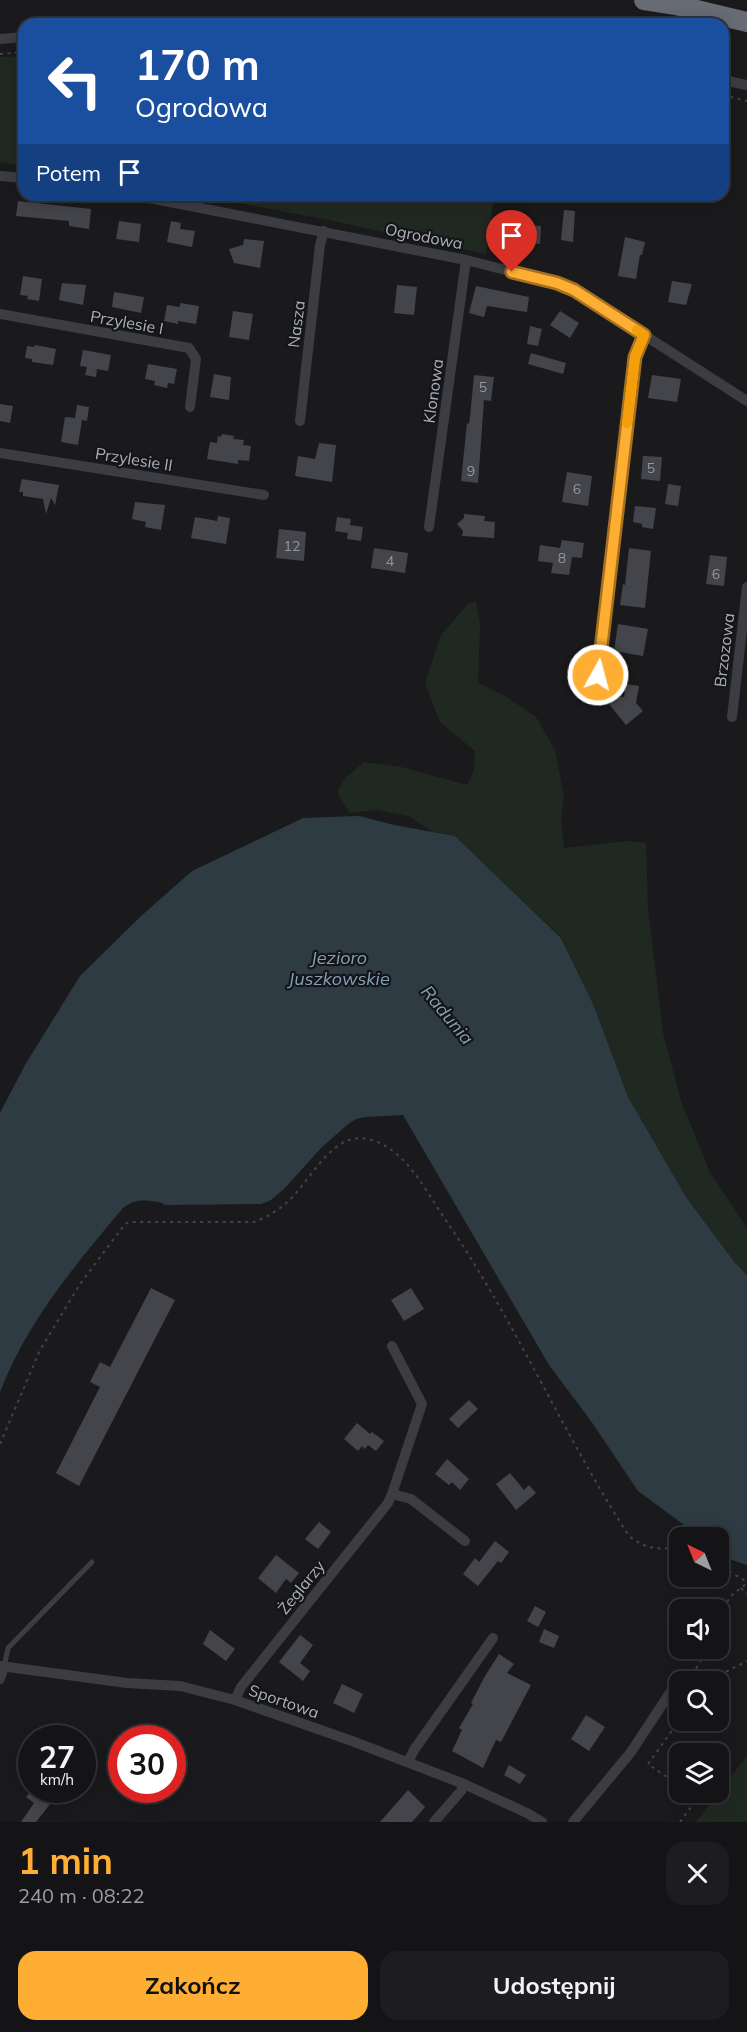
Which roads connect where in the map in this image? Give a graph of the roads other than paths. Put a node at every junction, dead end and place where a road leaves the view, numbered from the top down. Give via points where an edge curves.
1 (644, 0) edge
2 (747, 22) edge
3 (18, 38) edge
4 (0, 39) edge
5 (729, 81) edge
6 (747, 85) edge
7 (0, 176) edge
8 (18, 178) edge
9 (166, 201) edge
10 (324, 231) junction
11 (466, 260) junction
12 (0, 314) edge
13 (644, 335) junction
14 (747, 401) edge
15 (190, 407) dead end
16 (300, 420) dead end
17 (0, 453) edge
18 (264, 495) dead end
19 (429, 526) dead end
20 (747, 587) edge
21 (598, 675) dead end
22 (732, 717) dead end
23 (392, 1346) dead end
24 (392, 1494) junction
25 (465, 1541) dead end
26 (92, 1562) dead end
27 (493, 1638) dead end
28 (2, 1667) edge
29 (0, 1679) edge
30 (669, 1694) edge
31 (235, 1700) junction
32 (408, 1762) junction
33 (464, 1784) junction
34 (434, 1822) edge
35 (542, 1822) edge
36 (573, 1822) edge

1 - 2 highway
3 - 4 street
5 - 6 street
7 - 8 street
9 - 10 street, Ogrodowa
10 - 11 street, Ogrodowa
10 - 16 street, Nasza
11 - 13 street, Ogrodowa via 566,286
11 - 19 street, Klonowa
12 - 15 street, Przylesie I via 189,348 196,359
13 - 14 street, Ogrodowa
13 - 21 street via 635,357
17 - 18 street, Przylesie II
20 - 22 street, Brzozowa
23 - 24 street, Żeglarzy via 422,1404
24 - 25 street via 411,1499
24 - 31 street, Żeglarzy via 241,1687
26 - 28 lane via 8,1648
27 - 32 street
28 - 29 street
28 - 31 street, Sportowa via 180,1686
30 - 36 street via 631,1752
31 - 32 street, Sportowa
32 - 33 street, Sportowa
33 - 34 street
33 - 35 street, Sportowa

